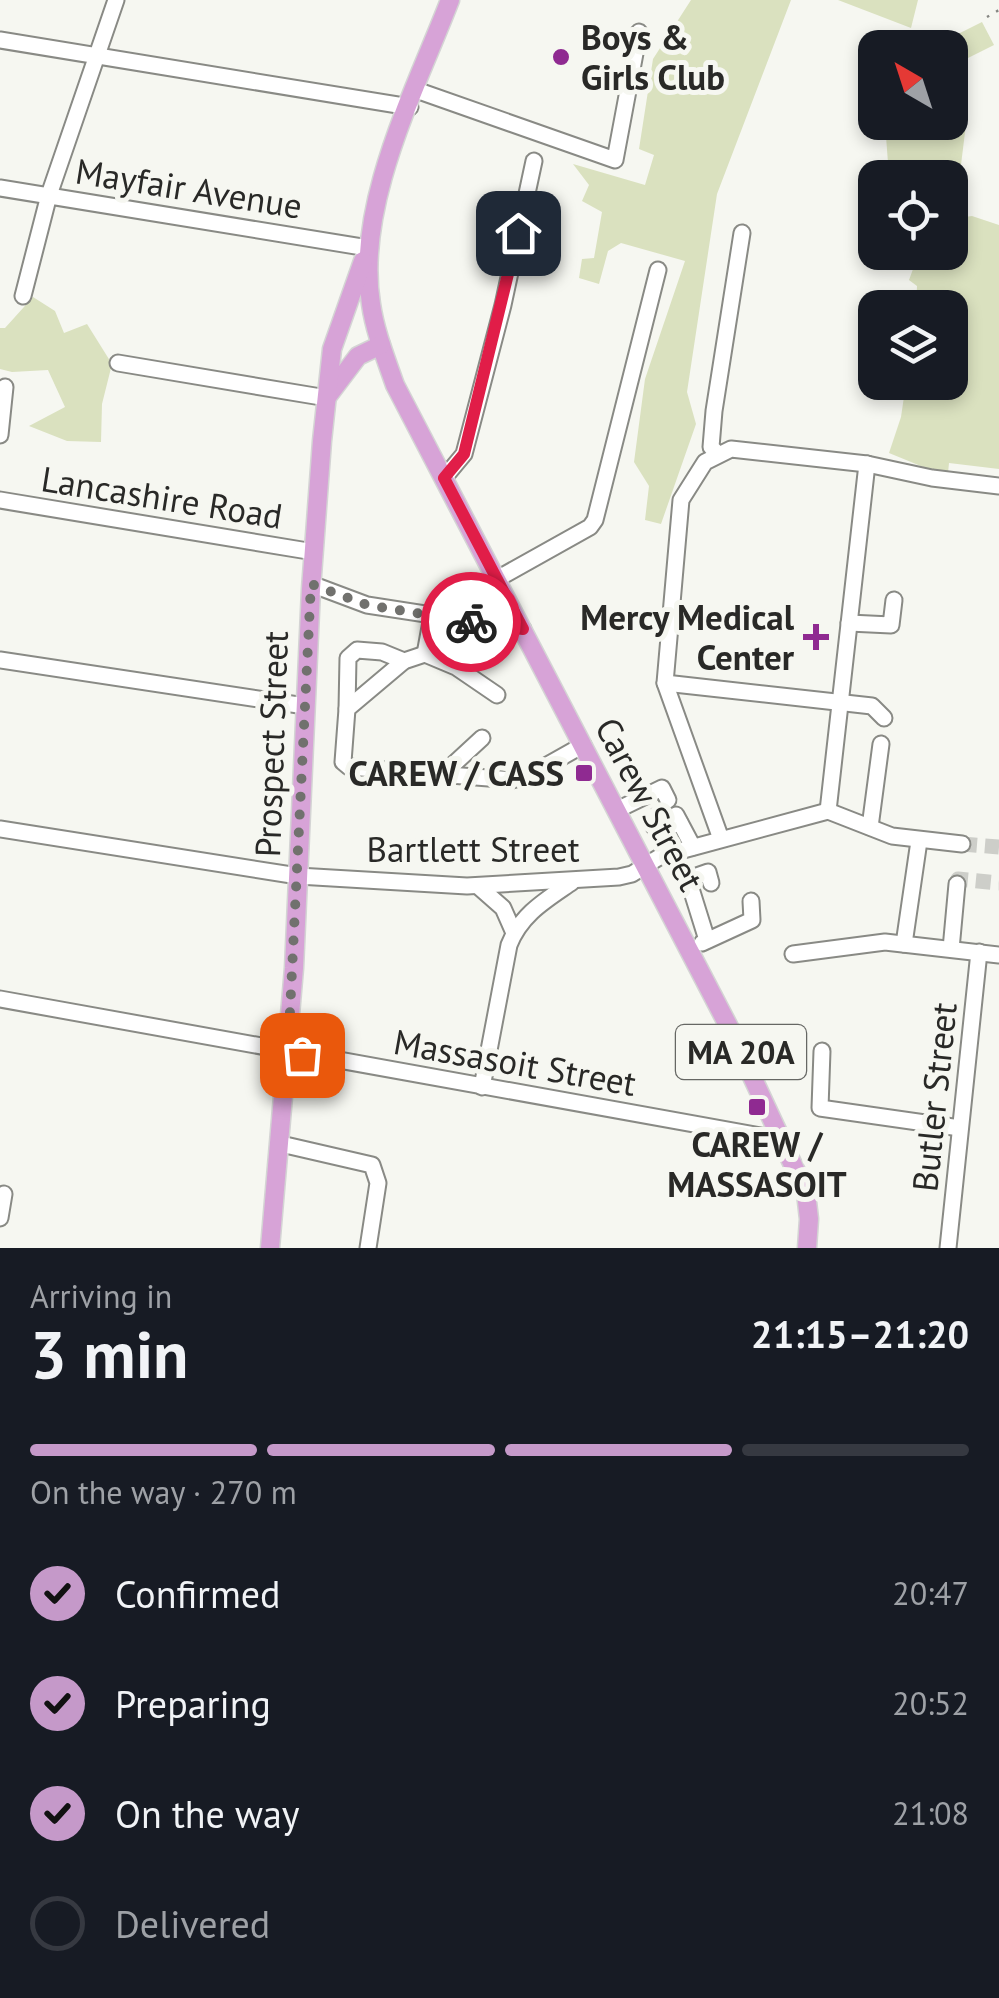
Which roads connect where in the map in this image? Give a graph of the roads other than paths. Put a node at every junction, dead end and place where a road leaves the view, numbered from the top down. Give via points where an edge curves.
1 (116, 0) edge
2 (450, 0) edge
3 (639, 32) dead end
4 (0, 40) edge
5 (97, 54) junction
6 (413, 98) junction
7 (534, 161) dead end
8 (0, 188) edge
9 (49, 195) junction
10 (742, 233) dead end
11 (368, 248) junction
12 (658, 270) dead end
13 (23, 296) dead end
14 (381, 345) junction
15 (118, 363) dead end
16 (5, 387) dead end
17 (327, 398) junction
18 (0, 435) edge
19 (718, 454) junction
20 (867, 464) junction
21 (444, 478) junction
22 (999, 486) edge
23 (0, 500) edge
24 (314, 552) junction
25 (496, 579) junction
26 (311, 584) junction
27 (894, 600) dead end
28 (432, 616) junction
29 (849, 622) junction
30 (523, 629) junction
31 (424, 654) junction
32 (0, 660) edge
33 (404, 661) junction
34 (664, 683) junction
35 (497, 695) dead end
36 (840, 703) junction
37 (305, 706) junction
38 (347, 710) junction
39 (884, 718) dead end
40 (482, 738) dead end
41 (881, 744) dead end
42 (583, 746) junction
43 (444, 774) junction
44 (617, 810) junction
45 (828, 811) junction
46 (870, 827) junction
47 (0, 829) edge
48 (722, 839) junction
49 (919, 841) junction
50 (962, 844) tunnel mouth
51 (692, 847) junction
52 (645, 864) junction
53 (298, 876) junction
54 (574, 880) junction
55 (711, 883) dead end
56 (957, 884) dead end
57 (477, 886) junction
58 (751, 901) dead end
59 (514, 933) junction
60 (707, 940) junction
61 (904, 944) junction
62 (689, 948) junction
63 (951, 949) junction
64 (979, 952) junction
65 (793, 954) dead end
66 (999, 955) edge
67 (0, 999) edge
68 (822, 1051) dead end
69 (288, 1052) junction
70 (482, 1087) junction
71 (960, 1128) junction
72 (783, 1140) junction
73 (280, 1144) junction
74 (4, 1194) dead end
75 (0, 1218) edge
76 (270, 1248) edge
77 (368, 1248) edge
78 (807, 1248) edge
79 (948, 1248) edge

1 - 5 street
2 - 6 main road, Carew Street / MA 20A
3 - 6 street via 615,160
4 - 5 street
5 - 6 street
5 - 9 street
6 - 11 main road, Carew Street / MA 20A via 380,186
7 - 21 street via 464,454
8 - 9 street, Mayfair Avenue
9 - 11 street, Mayfair Avenue
9 - 13 street
10 - 19 street via 714,411 712,448
11 - 14 main road, Carew Street / MA 20A
11 - 17 main road, Prospect Street via 332,349
12 - 25 street via 595,520
14 - 17 main road via 358,356
14 - 21 main road, Carew Street / MA 20A
15 - 17 street
16 - 18 street
17 - 24 main road, Prospect Street
19 - 20 street via 731,449
19 - 34 street via 696,472 681,500
20 - 22 street
20 - 29 street
21 - 25 main road, Carew Street / MA 20A
23 - 24 street, Lancashire Road
24 - 26 main road, Prospect Street
25 - 30 main road, Carew Street / MA 20A
26 - 28 street via 367,605
26 - 37 main road, Prospect Street
27 - 29 street via 891,625
28 - 30 street
28 - 31 street
29 - 36 street
30 - 42 main road, Carew Street / MA 20A
31 - 33 street
31 - 35 street
32 - 37 street
33 - 38 street
33 - 38 street via 357,650 348,658
34 - 36 street
34 - 48 street
36 - 39 street via 872,706
36 - 45 street
37 - 53 main road, Prospect Street
38 - 43 street via 343,762 349,767
40 - 43 street
41 - 46 street
42 - 43 street via 512,780
42 - 44 main road, Carew Street / MA 20A
44 - 51 street via 660,812
44 - 52 main road, Carew Street / MA 20A
45 - 46 street
45 - 48 street, Bartlett Street
46 - 49 street
47 - 53 street, Bartlett Street
48 - 51 street, Bartlett Street
49 - 50 street
49 - 61 street
51 - 52 street, Bartlett Street
52 - 54 street, Bartlett Street via 619,877
52 - 62 main road, Carew Street / MA 20A
53 - 57 street, Bartlett Street
53 - 69 main road, Prospect Street
54 - 57 street, Bartlett Street
54 - 59 street
55 - 60 street via 708,872 688,879
56 - 63 street
57 - 59 street via 503,908
58 - 60 street via 752,920
59 - 70 street
60 - 62 street
61 - 63 street
61 - 65 street
62 - 72 main road, Carew Street / MA 20A
63 - 64 street
64 - 66 street
64 - 71 street, Butler Street
67 - 69 street, Massasoit Street
68 - 71 street via 820,1108
69 - 70 street, Massasoit Street
69 - 73 main road, Prospect Street
70 - 72 street, Massasoit Street
71 - 79 street, Butler Street
72 - 78 main road, Carew Street / MA 20A via 806,1193
73 - 76 main road, Prospect Street
73 - 77 street via 372,1165 378,1183
74 - 75 street

